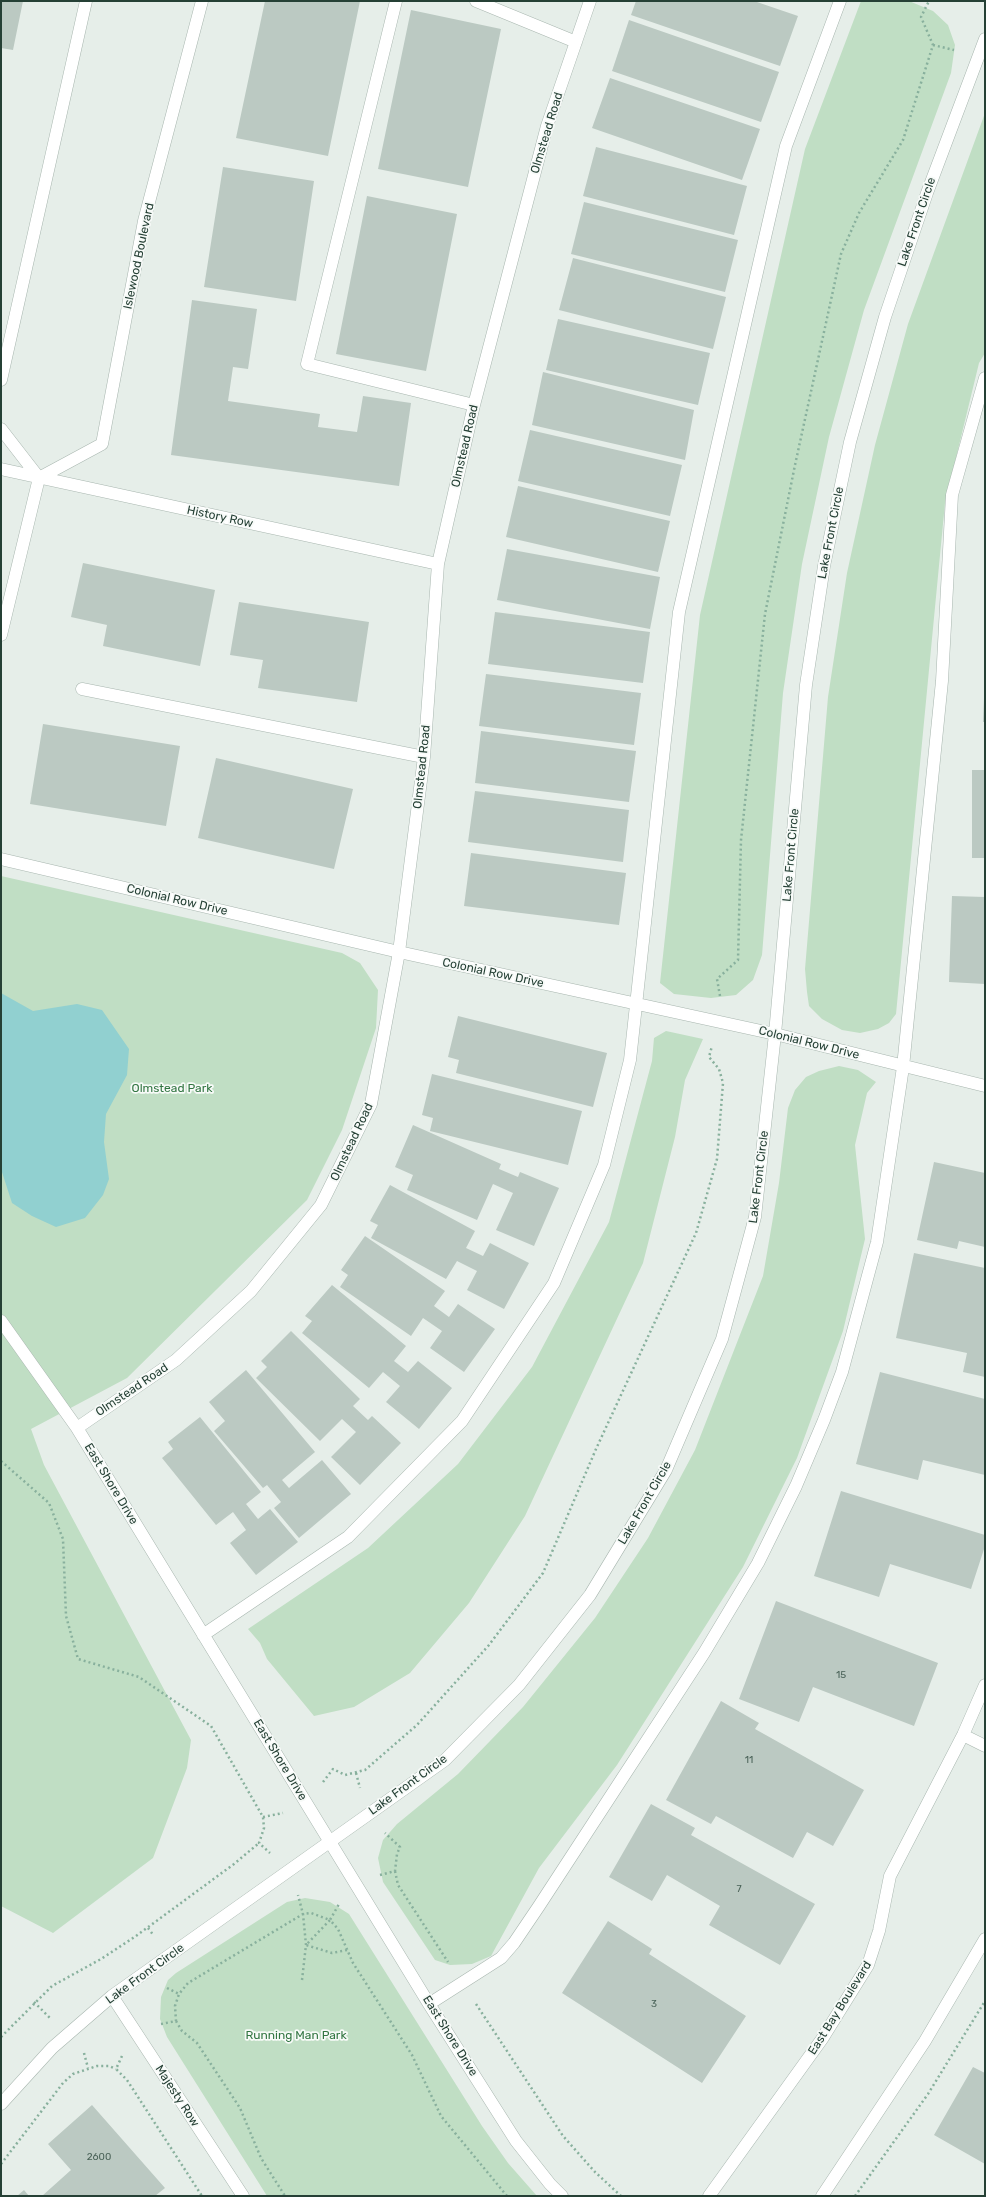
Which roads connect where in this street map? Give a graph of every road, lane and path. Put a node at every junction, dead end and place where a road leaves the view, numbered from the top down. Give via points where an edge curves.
1 (86, 1) edge
2 (202, 1) edge
3 (396, 1) edge
4 (476, 1) edge
5 (590, 1) edge
6 (840, 1) edge
7 (929, 1) edge
8 (985, 39) edge
9 (576, 42) junction
10 (985, 378) edge
11 (1, 380) edge
12 (474, 405) junction
13 (1, 428) edge
14 (1, 469) edge
15 (39, 478) junction
16 (438, 564) junction
17 (1, 635) edge
18 (82, 688) dead end
19 (424, 757) junction
20 (1, 859) edge
21 (399, 952) junction
22 (637, 1005) junction
23 (718, 1022) junction
24 (775, 1034) junction
25 (903, 1067) junction
26 (985, 1086) edge
27 (1, 1322) edge
28 (77, 1428) junction
29 (1, 1461) edge
30 (203, 1635) junction
31 (985, 1685) edge
32 (963, 1735) junction
33 (985, 1746) edge
34 (303, 1798) junction
35 (262, 1817) junction
36 (330, 1842) junction
37 (259, 1843) junction
38 (395, 1872) dead end
39 (285, 1873) junction
40 (303, 1914) junction
41 (985, 1939) edge
42 (306, 1945) junction
43 (347, 1950) junction
44 (302, 1980) dead end
45 (463, 1984) junction
46 (112, 1996) junction
47 (985, 2001) edge
48 (429, 2004) junction
49 (176, 2021) junction
50 (1, 2037) edge
51 (140, 2040) junction
52 (116, 2069) junction
53 (1, 2104) edge
54 (1, 2164) edge
55 (202, 2196) edge
56 (243, 2196) edge
57 (285, 2196) edge
58 (507, 2196) edge
59 (562, 2196) edge
60 (621, 2196) edge
61 (709, 2196) edge
62 (822, 2196) edge
63 (855, 2196) edge

1 - 11 street
2 - 15 street, Islewood Boulevard via 144,221 102,444
3 - 12 street via 307,364
4 - 9 street
5 - 9 street, Olmstead Road
6 - 22 street via 786,146 679,612
7 - 23 path via 921,17 933,45 903,140 859,213 841,254 795,465 765,614 741,840 738,960 717,979 721,998
8 - 24 street, Lake Front Circle via 927,193 885,317 846,457 824,566 806,685
9 - 12 street, Olmstead Road via 547,126
10 - 25 street via 952,495 942,681
12 - 16 street, Olmstead Road
13 - 15 street
14 - 15 street, History Row
15 - 16 street, History Row
15 - 17 street
16 - 19 street, Olmstead Road
18 - 19 street
19 - 21 street, Olmstead Road
20 - 21 street, Colonial Row Drive
21 - 22 street, Colonial Row Drive
21 - 28 street, Olmstead Road via 372,1104 321,1206 251,1291 176,1360
22 - 23 street, Colonial Row Drive
22 - 30 street via 630,1060 601,1172 554,1283 462,1420 348,1537
23 - 24 street, Colonial Row Drive
23 - 34 path via 709,1057 719,1069 723,1083 717,1159 696,1233 596,1449 543,1573 499,1633 417,1725 366,1770 345,1775 334,1769 323,1783
24 - 25 street, Colonial Row Drive
24 - 36 street, Lake Front Circle via 756,1217 722,1339 666,1470 590,1596 519,1685 445,1760
25 - 26 street, Colonial Row Drive
25 - 45 street via 877,1242 858,1318 824,1420 780,1522 704,1653 514,1943 501,1958
27 - 28 street, East Shore Drive
28 - 30 street, East Shore Drive
29 - 35 path via 49,1503 63,1539 66,1616 78,1659 139,1677 211,1726
30 - 34 street, East Shore Drive
31 - 32 street, East Bay Boulevard
32 - 33 street
32 - 61 street, East Bay Boulevard via 890,1876 879,1931 868,1965 822,2039
34 - 35 path via 281,1814
34 - 36 street, East Shore Drive
35 - 37 path via 264,1828
36 - 39 street, Lake Front Circle
36 - 48 street, East Shore Drive
37 - 39 path via 274,1856
37 - 50 path via 136,1936 52,1986
38 - 45 path via 398,1885
39 - 40 path via 300,1897
39 - 46 street, Lake Front Circle
40 - 42 path
40 - 49 path via 188,1983 179,1994 175,2006
41 - 62 street via 925,2041
42 - 43 path via 332,1953
42 - 43 path via 330,1920 341,1933
42 - 44 path
43 - 58 path via 356,1969 412,2055 445,2122
45 - 48 street
45 - 60 path via 563,2136 595,2172
46 - 51 street, Majesty Row
46 - 53 street, Lake Front Circle via 52,2048
47 - 63 path via 928,2094
48 - 59 street, East Shore Drive via 516,2141
49 - 51 path via 160,2024
49 - 57 path via 197,2043 240,2108 261,2158
51 - 52 path via 124,2053
51 - 56 street, Majesty Row
52 - 54 path via 97,2066 73,2074 63,2083
52 - 55 path via 127,2080

